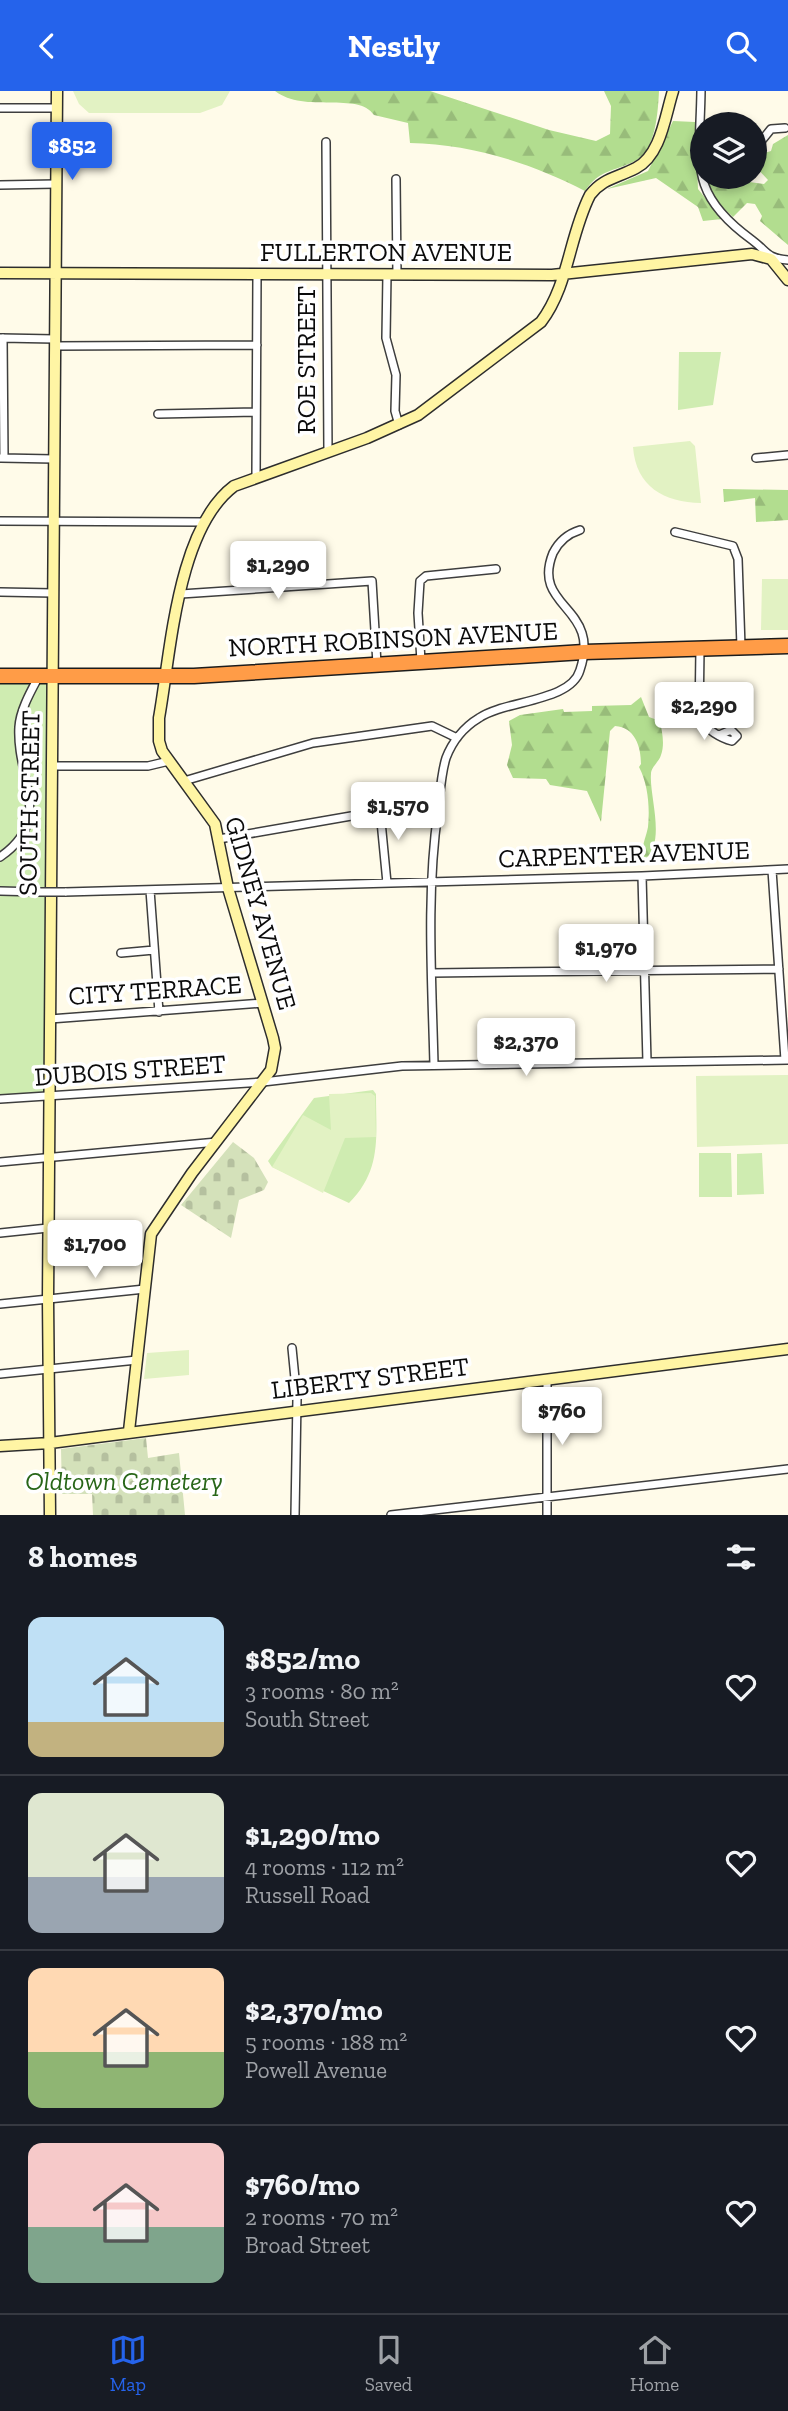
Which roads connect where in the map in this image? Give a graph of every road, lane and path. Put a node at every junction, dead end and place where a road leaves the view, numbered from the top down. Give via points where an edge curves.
1 (57, 91) edge
2 (673, 91) edge
3 (701, 91) edge
4 (0, 108) edge
5 (57, 109) junction
6 (701, 112) edge
7 (785, 128) dead end
8 (767, 134) edge
9 (326, 142) dead end
10 (396, 179) dead end
11 (56, 184) junction
12 (0, 185) edge
13 (705, 189) edge
14 (771, 259) junction
15 (788, 260) edge
16 (0, 273) edge
17 (55, 274) junction
18 (257, 274) junction
19 (326, 274) junction
20 (392, 274) junction
21 (564, 274) junction
22 (788, 280) edge
23 (1, 338) edge
24 (55, 342) junction
25 (257, 345) junction
26 (2, 411) edge
27 (256, 412) junction
28 (159, 414) dead end
29 (399, 425) junction
30 (327, 452) junction
31 (788, 455) edge
32 (2, 458) edge
33 (756, 458) dead end
34 (54, 459) junction
35 (256, 476) junction
36 (0, 521) edge
37 (54, 521) junction
38 (204, 522) junction
39 (580, 530) dead end
40 (675, 532) dead end
41 (496, 569) dead end
42 (0, 592) edge
43 (53, 593) junction
44 (181, 594) junction
45 (788, 646) edge
46 (741, 647) junction
47 (700, 648) junction
48 (584, 652) junction
49 (421, 661) junction
50 (377, 664) junction
51 (0, 675) edge
52 (46, 676) junction
53 (167, 676) junction
54 (719, 735) dead end
55 (457, 738) junction
56 (169, 761) junction
57 (51, 766) junction
58 (184, 781) junction
59 (219, 839) junction
60 (0, 857) edge
61 (788, 869) edge
62 (772, 870) junction
63 (642, 876) junction
64 (430, 882) junction
65 (387, 883) junction
66 (228, 888) junction
67 (150, 890) junction
68 (0, 891) edge
69 (154, 950) junction
70 (121, 953) dead end
71 (779, 969) junction
72 (644, 970) junction
73 (432, 973) junction
74 (263, 1003) junction
75 (159, 1011) junction
76 (50, 1019) junction
77 (787, 1060) edge
78 (647, 1062) junction
79 (434, 1065) junction
80 (263, 1082) junction
81 (49, 1097) junction
82 (0, 1099) edge
83 (217, 1142) junction
84 (49, 1157) junction
85 (0, 1162) edge
86 (48, 1228) junction
87 (0, 1233) edge
88 (145, 1289) junction
89 (48, 1299) junction
90 (0, 1304) edge
91 (292, 1348) dead end
92 (788, 1349) edge
93 (137, 1360) junction
94 (48, 1370) junction
95 (0, 1374) edge
96 (547, 1379) junction
97 (296, 1411) junction
98 (129, 1431) junction
99 (50, 1443) junction
100 (0, 1446) edge
101 (788, 1469) edge
102 (547, 1495) junction
103 (50, 1515) edge
104 (295, 1515) edge
105 (391, 1515) edge
106 (547, 1515) edge

1 - 5 street, SOUTH STREET
2 - 21 street, GIDNEY AVENUE via 651,155 633,170 599,183 590,195
3 - 6 street
4 - 5 street
5 - 11 street, SOUTH STREET
7 - 8 street
9 - 19 street, ROE STREET
10 - 20 street
11 - 12 street
11 - 17 street, SOUTH STREET
13 - 14 street via 732,225
14 - 15 street
14 - 21 street, FULLERTON AVENUE via 742,255
14 - 22 street
16 - 17 street, FULLERTON AVENUE
17 - 18 street, FULLERTON AVENUE
17 - 24 street, SOUTH STREET
18 - 19 street, FULLERTON AVENUE
18 - 25 street
19 - 20 street, FULLERTON AVENUE
19 - 30 street, ROE STREET
20 - 21 street, FULLERTON AVENUE
20 - 29 street via 386,338 396,375
21 - 29 street, GIDNEY AVENUE via 541,322
23 - 24 street
23 - 26 street
24 - 25 street
24 - 34 street, SOUTH STREET
25 - 27 street
26 - 32 street
27 - 28 street
27 - 35 street
29 - 30 street, GIDNEY AVENUE
30 - 35 street, GIDNEY AVENUE
31 - 33 street
32 - 34 street
34 - 37 street, SOUTH STREET
35 - 38 street, GIDNEY AVENUE via 225,493
36 - 37 street
37 - 38 street
37 - 43 street, SOUTH STREET
38 - 44 street, GIDNEY AVENUE
39 - 48 street via 569,533 558,545 549,574 557,598 582,631
40 - 46 street via 733,546
41 - 49 street via 426,576 420,581
42 - 43 street
43 - 52 street, SOUTH STREET
44 - 50 street via 372,581
44 - 53 street, GIDNEY AVENUE
45 - 46 highway, NORTH ROBINSON AVENUE
46 - 47 highway, NORTH ROBINSON AVENUE
47 - 48 highway, NORTH ROBINSON AVENUE
47 - 54 street via 697,716
48 - 49 highway, NORTH ROBINSON AVENUE
48 - 55 street via 580,672 569,686 494,709
49 - 50 highway, NORTH ROBINSON AVENUE
50 - 53 highway, NORTH ROBINSON AVENUE
51 - 52 highway, NORTH ROBINSON AVENUE
52 - 53 highway, NORTH ROBINSON AVENUE
52 - 57 street, SOUTH STREET
52 - 60 street via 19,728 30,823 18,843
53 - 56 street, GIDNEY AVENUE via 158,731
55 - 58 street via 432,726 313,743
55 - 64 street via 444,769
56 - 57 street via 148,766
56 - 58 street, GIDNEY AVENUE
57 - 76 street, SOUTH STREET
58 - 59 street, GIDNEY AVENUE via 208,811
59 - 65 street via 380,811
59 - 66 street, GIDNEY AVENUE
61 - 62 street, CARPENTER AVENUE
62 - 63 street, CARPENTER AVENUE
62 - 71 street
63 - 64 street, CARPENTER AVENUE
63 - 72 street
64 - 65 street, CARPENTER AVENUE
64 - 73 street
65 - 66 street, CARPENTER AVENUE
66 - 67 street, CARPENTER AVENUE
66 - 74 street, GIDNEY AVENUE
67 - 68 street, CARPENTER AVENUE, bridge
67 - 69 street
69 - 70 street
69 - 75 street
71 - 72 street
71 - 77 street
72 - 73 street
72 - 78 street
73 - 79 street
74 - 75 street, CITY TERRACE
74 - 80 street, GIDNEY AVENUE via 275,1048 271,1070
75 - 76 street, CITY TERRACE
76 - 81 street, SOUTH STREET
77 - 78 street, DUBOIS STREET
78 - 79 street, DUBOIS STREET
79 - 80 street, DUBOIS STREET
80 - 81 street, DUBOIS STREET
80 - 83 street, GIDNEY AVENUE
81 - 82 street, DUBOIS STREET
81 - 84 street, SOUTH STREET
83 - 84 street
83 - 88 street, GIDNEY AVENUE via 151,1234
84 - 85 street
84 - 86 street, SOUTH STREET
86 - 87 street
86 - 89 street, SOUTH STREET
88 - 89 street
88 - 93 street, GIDNEY AVENUE
89 - 90 street
89 - 94 street, SOUTH STREET
91 - 97 street
92 - 96 street, LIBERTY STREET
93 - 94 street
93 - 98 street, GIDNEY AVENUE
94 - 95 street
94 - 99 street, SOUTH STREET
96 - 97 street, LIBERTY STREET
96 - 102 street
97 - 98 street, LIBERTY STREET
97 - 104 street
98 - 99 street, LIBERTY STREET
99 - 100 street, LIBERTY STREET
99 - 103 street, SOUTH STREET
101 - 102 street
102 - 105 street
102 - 106 street

